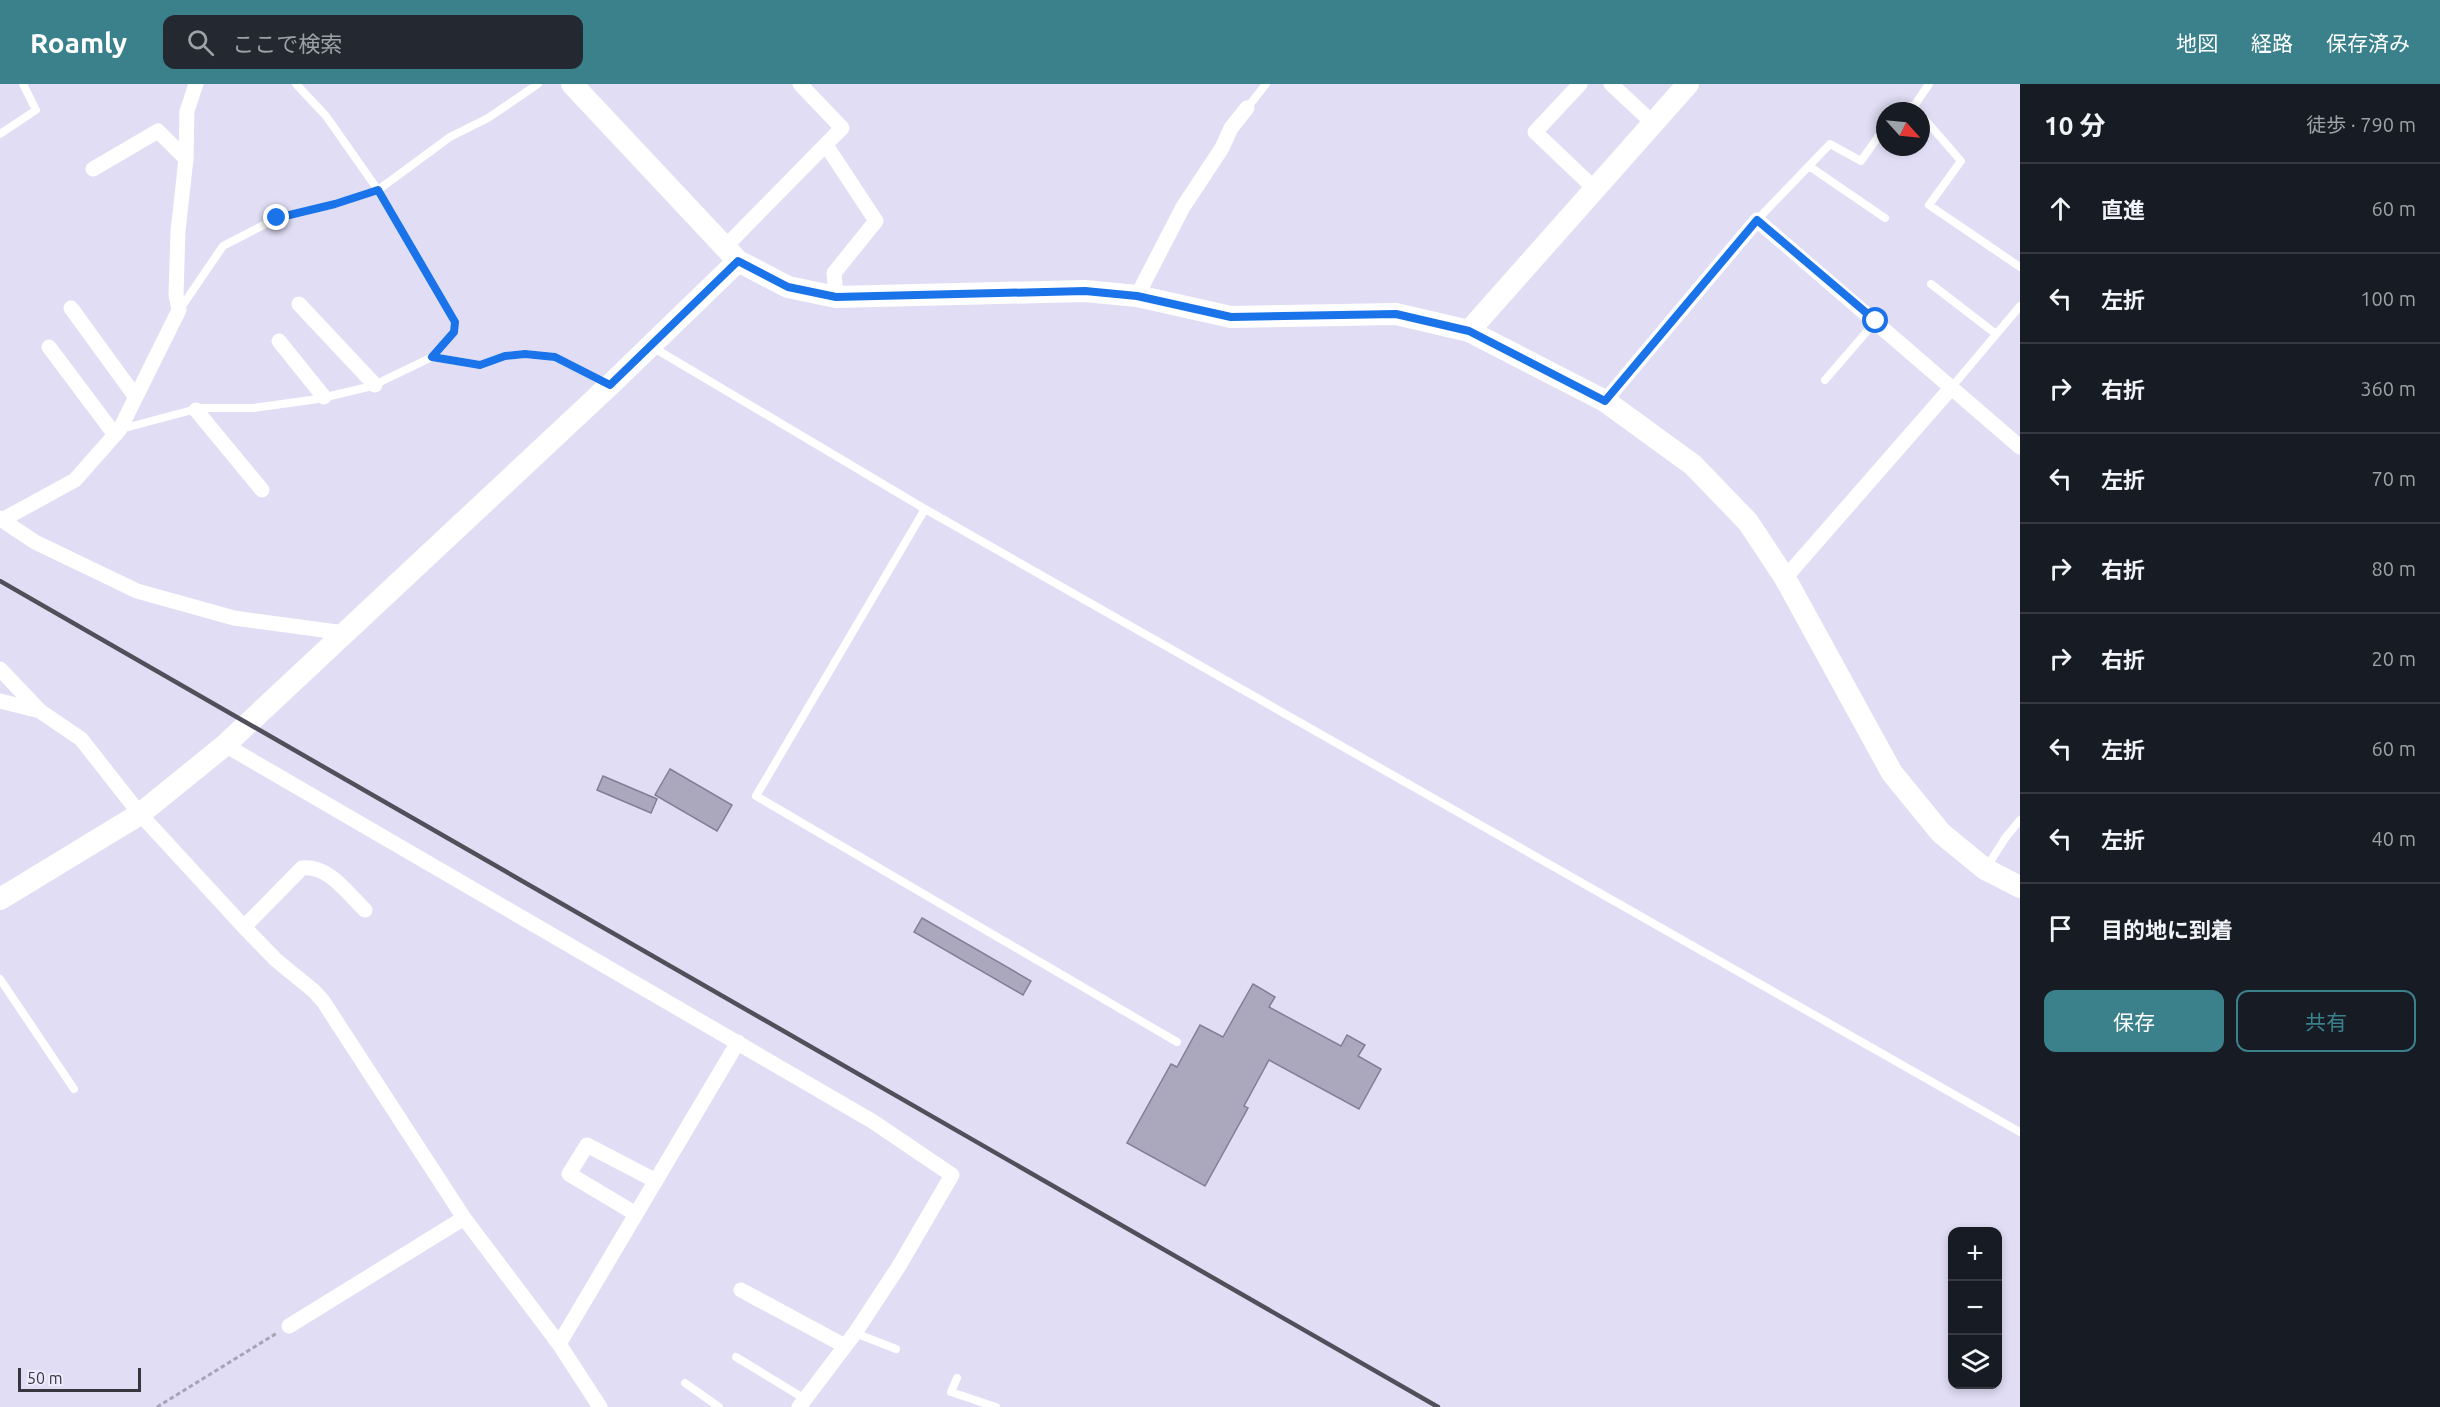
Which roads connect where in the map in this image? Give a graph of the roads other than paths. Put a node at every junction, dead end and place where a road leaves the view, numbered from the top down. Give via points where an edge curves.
1 (22, 84) edge
2 (196, 84) edge
3 (296, 84) edge
4 (538, 84) edge
5 (572, 84) edge
6 (800, 84) edge
7 (1266, 84) edge
8 (1580, 84) edge
9 (1611, 84) edge
10 (1688, 84) edge
11 (1929, 84) edge
12 (1920, 102) edge
13 (1247, 108) joint
14 (1653, 123) junction
15 (1930, 125) edge
16 (0, 134) edge
17 (1876, 140) edge
18 (826, 145) junction
19 (186, 159) junction
20 (1809, 166) junction
21 (93, 169) dead end
22 (1594, 189) junction
23 (378, 190) junction
24 (1885, 218) dead end
25 (1757, 220) junction
26 (731, 255) junction
27 (2020, 267) edge
28 (1930, 284) dead end
29 (1137, 296) junction
30 (836, 297) junction
31 (299, 304) dead end
32 (71, 308) dead end
33 (179, 310) junction
34 (2019, 310) edge
35 (1876, 321) junction
36 (1469, 331) junction
37 (1996, 334) junction
38 (279, 341) dead end
39 (650, 345) junction
40 (49, 347) dead end
41 (432, 357) junction
42 (1826, 380) dead end
43 (375, 385) junction
44 (610, 385) junction
45 (1951, 388) junction
46 (135, 396) junction
47 (324, 397) junction
48 (1605, 401) junction
49 (196, 410) junction
50 (117, 432) junction
51 (2020, 447) edge
52 (262, 490) dead end
53 (925, 509) junction
54 (1, 519) edge
55 (1785, 578) junction
56 (345, 633) junction
57 (0, 669) edge
58 (0, 701) edge
59 (40, 711) junction
60 (225, 745) junction
61 (140, 814) junction
62 (2020, 820) edge
63 (1985, 869) junction
64 (2020, 887) edge
65 (0, 899) edge
66 (365, 910) dead end
67 (244, 927) junction
68 (0, 979) edge
69 (738, 1042) junction
70 (1177, 1042) dead end
71 (74, 1089) dead end
72 (2020, 1132) edge
73 (656, 1181) junction
74 (636, 1214) junction
75 (464, 1218) junction
76 (741, 1290) dead end
77 (289, 1326) road end
78 (855, 1333) junction
79 (559, 1344) junction
80 (845, 1346) junction
81 (896, 1349) dead end
82 (736, 1357) dead end
83 (957, 1378) dead end
84 (685, 1383) dead end
85 (802, 1403) edge
86 (600, 1407) edge
87 (719, 1407) edge
88 (996, 1407) edge

1 - 16 lane via 36,110
2 - 19 street via 188,111
3 - 23 lane via 326,116
4 - 23 lane via 488,118 450,137
5 - 26 street
6 - 18 street via 842,128
7 - 13 lane
8 - 22 street via 1535,132
9 - 14 street
10 - 14 street
11 - 12 lane
13 - 29 street via 1183,207
14 - 22 street
15 - 27 lane via 1961,161 1929,205
17 - 20 lane via 1861,161 1830,144
18 - 26 street
18 - 30 street via 876,221 834,273
19 - 21 street via 158,131
19 - 33 street via 178,231
20 - 24 lane
20 - 25 lane
22 - 36 street
23 - 33 lane via 277,218 223,246
23 - 41 lane via 455,322 454,332
25 - 35 street
25 - 48 street
26 - 30 street via 788,287
26 - 39 street
28 - 37 lane
29 - 30 street via 1085,291
29 - 36 street via 1231,317 1396,314
31 - 43 street
32 - 46 street
33 - 46 street
34 - 37 lane
35 - 42 lane
35 - 45 street
36 - 48 street
37 - 45 lane
38 - 47 street
39 - 44 street
39 - 53 lane
40 - 50 street
41 - 43 lane
41 - 44 lane via 480,365 505,356 555,357
43 - 47 lane
44 - 56 street
45 - 51 street
45 - 55 street
46 - 50 street
47 - 49 lane via 253,408
48 - 55 street via 1693,465 1748,522
49 - 50 lane
49 - 52 street
50 - 54 street via 75,480
53 - 70 lane via 756,796
53 - 72 lane
54 - 56 street via 35,542 137,591 234,618
55 - 63 street via 1892,773 1941,833
56 - 60 street
57 - 59 street
58 - 59 street
59 - 61 street via 81,739
60 - 61 street
60 - 69 street
61 - 65 street
61 - 67 street
62 - 63 lane
63 - 64 street
66 - 67 street via 326,872 302,868
67 - 75 street via 323,1001
68 - 71 lane
69 - 73 street
69 - 78 street via 872,1121 952,1175
73 - 74 street
73 - 74 street via 587,1145 569,1174
74 - 79 street
75 - 77 street
75 - 79 street
76 - 80 street
78 - 80 street
78 - 81 lane
79 - 86 street
80 - 85 street
82 - 85 lane
83 - 88 lane via 951,1392
84 - 87 lane

